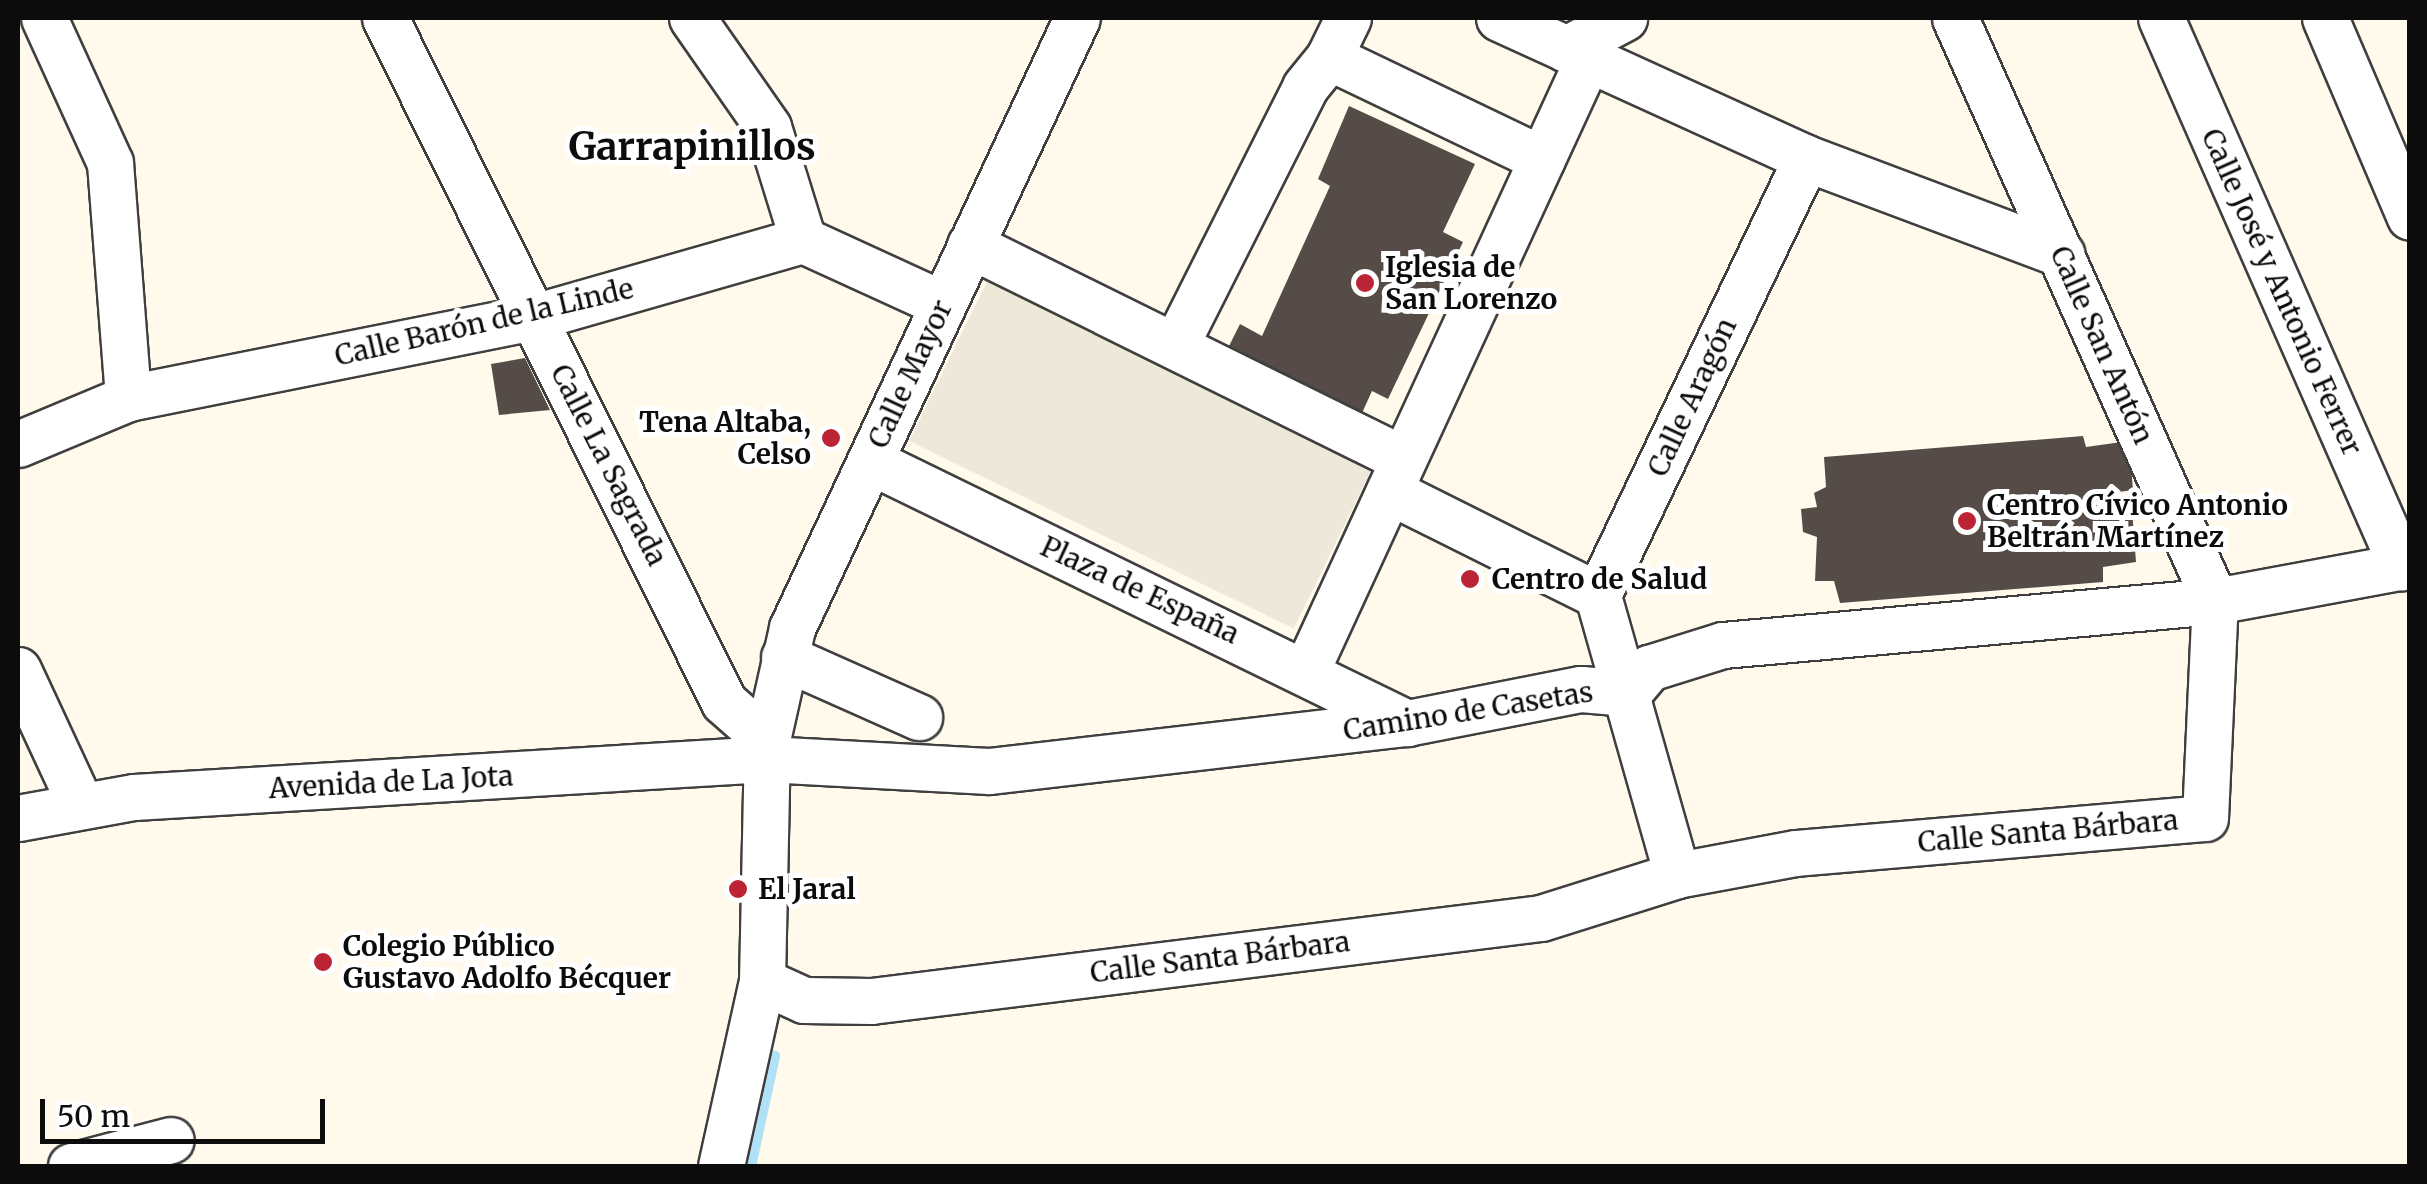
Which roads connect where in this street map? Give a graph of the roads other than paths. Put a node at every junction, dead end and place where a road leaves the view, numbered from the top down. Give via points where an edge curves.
1 (44, 18) edge
2 (384, 18) edge
3 (692, 18) edge
4 (1077, 18) edge
5 (1499, 18) edge
6 (1624, 18) edge
7 (1955, 18) edge
8 (2162, 18) edge
9 (2325, 18) edge
10 (1339, 37) edge
11 (1577, 54) junction
12 (1806, 158) junction
13 (1542, 159) junction
14 (2410, 218) edge
15 (803, 240) junction
16 (970, 245) junction
17 (2062, 254) junction
18 (943, 304) junction
19 (534, 316) junction
20 (1174, 346) junction
21 (128, 398) junction
22 (18, 444) edge
23 (870, 461) junction
24 (1396, 475) junction
25 (2406, 566) edge
26 (1598, 595) junction
27 (2214, 601) junction
28 (1612, 640) junction
29 (784, 657) junction
30 (1307, 669) junction
31 (18, 670) edge
32 (1639, 680) junction
33 (1582, 688) junction
34 (920, 716) dead end
35 (1407, 723) junction
36 (766, 749) junction
37 (81, 806) junction
38 (18, 818) edge
39 (1677, 876) junction
40 (762, 981) junction
41 (171, 1140) dead end
42 (71, 1166) edge
43 (722, 1166) edge

1 - 21 street via 110,163
2 - 19 street, Calle La Sagrada
3 - 15 street via 768,127
4 - 16 street, Calle Mayor
5 - 11 street
6 - 11 street
7 - 17 street, Calle San Antón
8 - 25 street, Calle José y Antonio Ferrer
9 - 14 street
10 - 13 street
10 - 20 street via 1305,87
11 - 12 street
11 - 13 street
12 - 17 street
12 - 26 street, Calle Aragón
13 - 24 street
15 - 18 street
15 - 19 street, Calle Barón de la Linde
16 - 18 street, Calle Mayor
16 - 20 street
17 - 27 street, Calle San Antón
18 - 23 street, Calle Mayor
19 - 21 street, Calle Barón de la Linde
19 - 36 street, Calle La Sagrada via 724,702
20 - 24 street
21 - 22 street, Calle Barón de la Linde
23 - 29 street, Calle Mayor
23 - 30 street, Plaza de España
24 - 26 street
24 - 30 street
25 - 27 street
26 - 28 street
27 - 32 street, Camino de Casetas via 1723,645
27 - 39 street, Calle Santa Bárbara via 2205,818 1796,853
28 - 32 street
28 - 33 street
29 - 34 street
29 - 36 street, Calle Mayor
30 - 35 street, Plaza de España
31 - 37 street
32 - 33 street, Camino de Casetas
32 - 39 street
33 - 35 street, Camino de Casetas
35 - 36 street, Camino de Casetas via 989,770
36 - 37 street, Avenida de La Jota
36 - 40 street, Calle Mayor
37 - 38 street, Avenida de La Jota
39 - 40 street, Calle Santa Bárbara via 1541,918 891,998 804,1000
40 - 43 street, Calle Mayor
41 - 42 street

